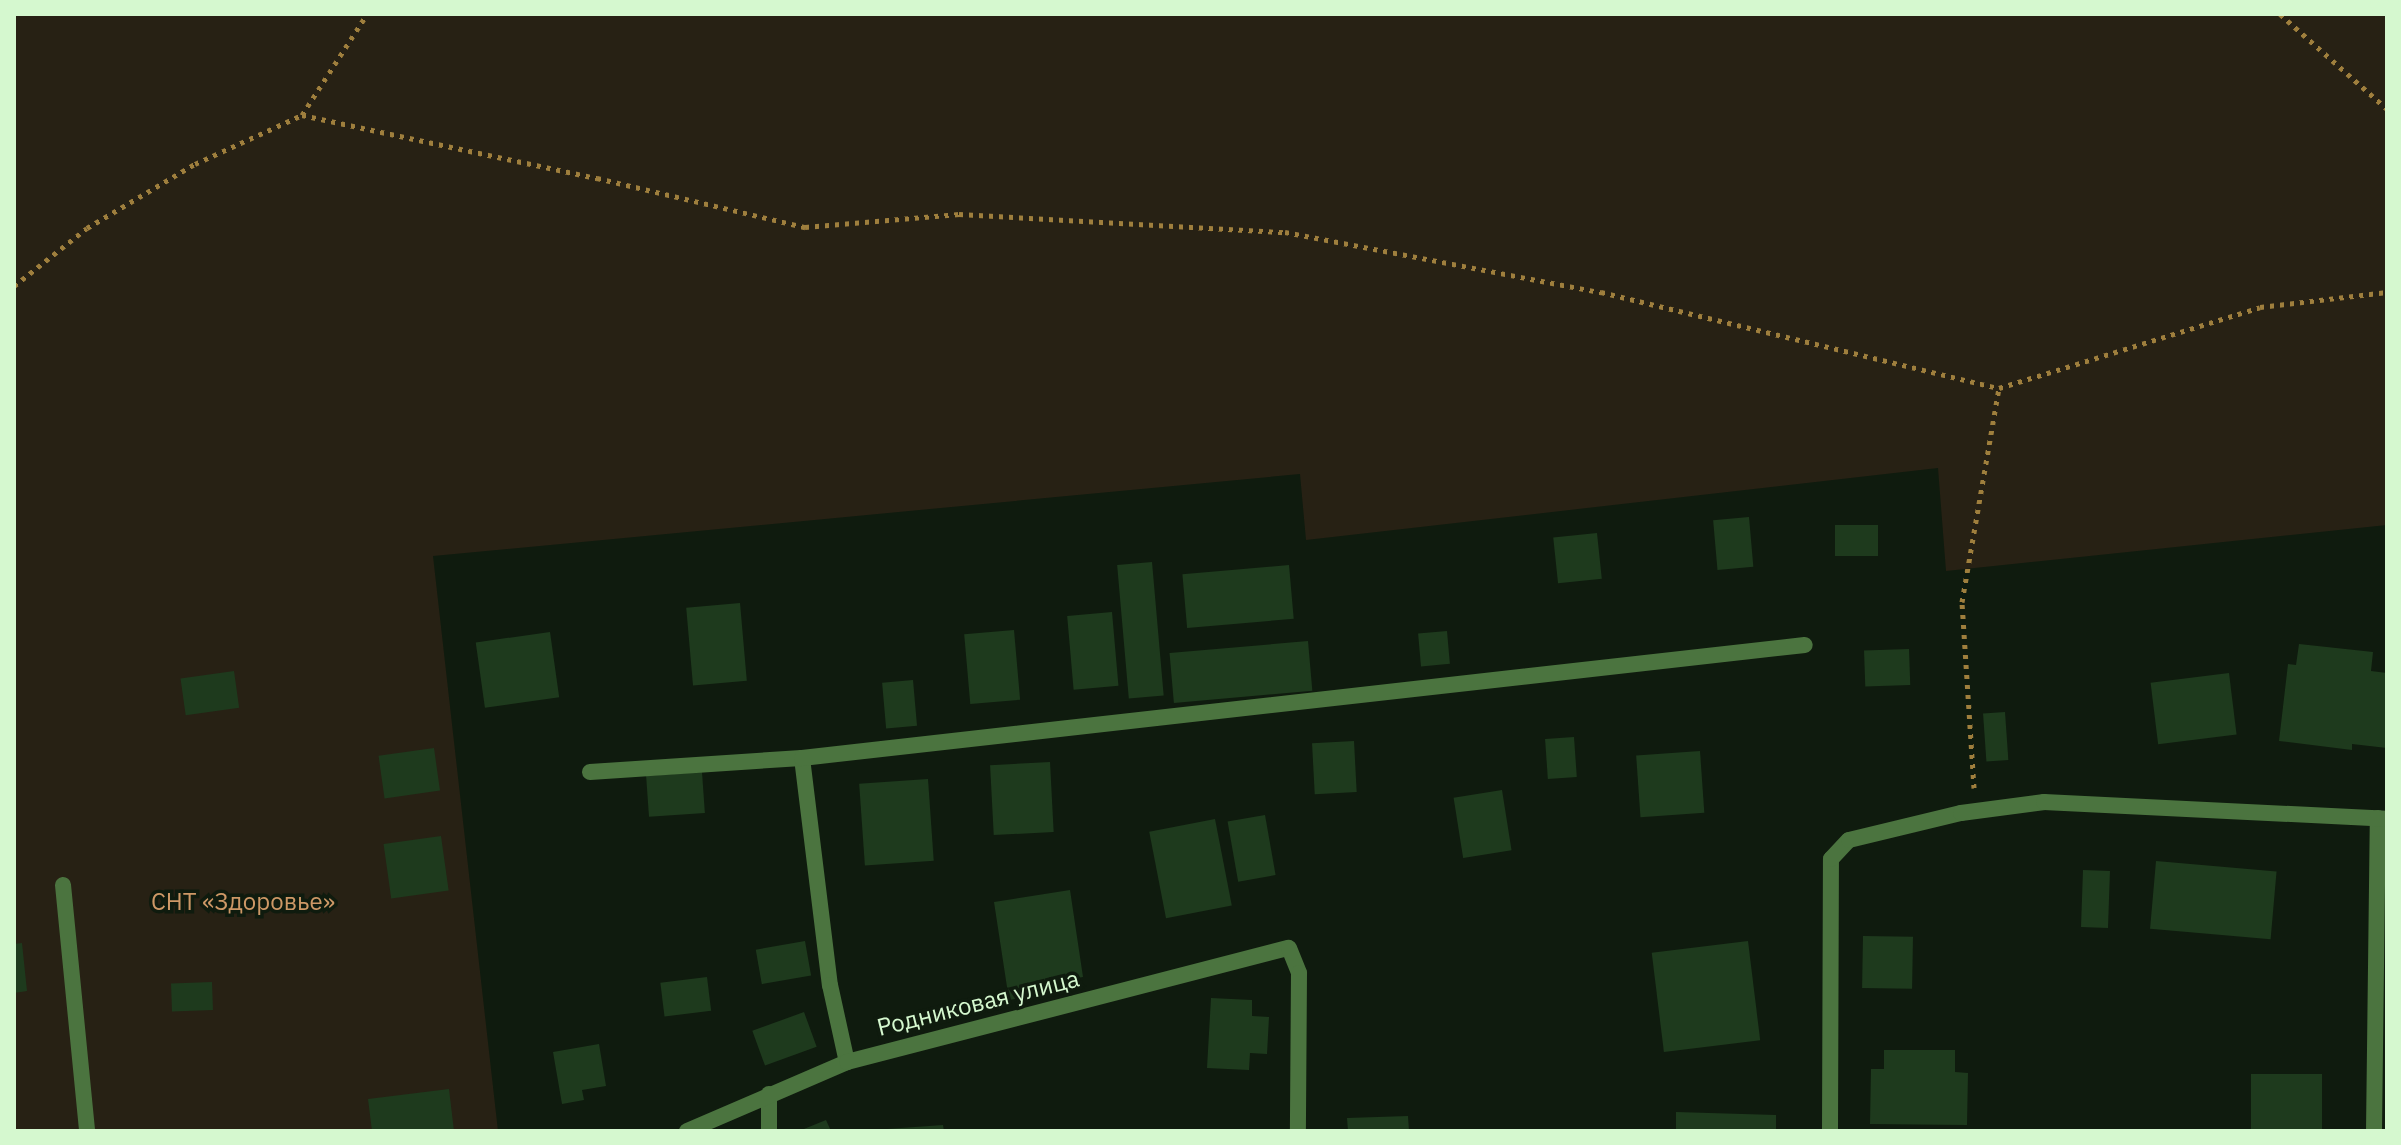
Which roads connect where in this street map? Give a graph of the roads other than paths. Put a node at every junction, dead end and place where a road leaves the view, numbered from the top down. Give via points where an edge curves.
1 (1805, 645) dead end
2 (802, 758) junction
3 (590, 772) dead end
4 (2382, 818) edge
5 (63, 885) dead end
6 (847, 1062) junction
7 (769, 1094) junction
8 (87, 1131) edge
9 (687, 1131) edge
10 (769, 1131) edge
11 (1298, 1131) edge
12 (1830, 1131) edge
13 (2374, 1131) edge

1 - 2 street
2 - 3 street
2 - 6 street via 830,985
4 - 12 street via 2044,802 1961,813 1849,840 1831,859
4 - 13 street
5 - 8 street
6 - 7 street, Родниковая улица
6 - 11 street, Родниковая улица via 1289,948 1299,973
7 - 9 street, Родниковая улица
7 - 10 street

